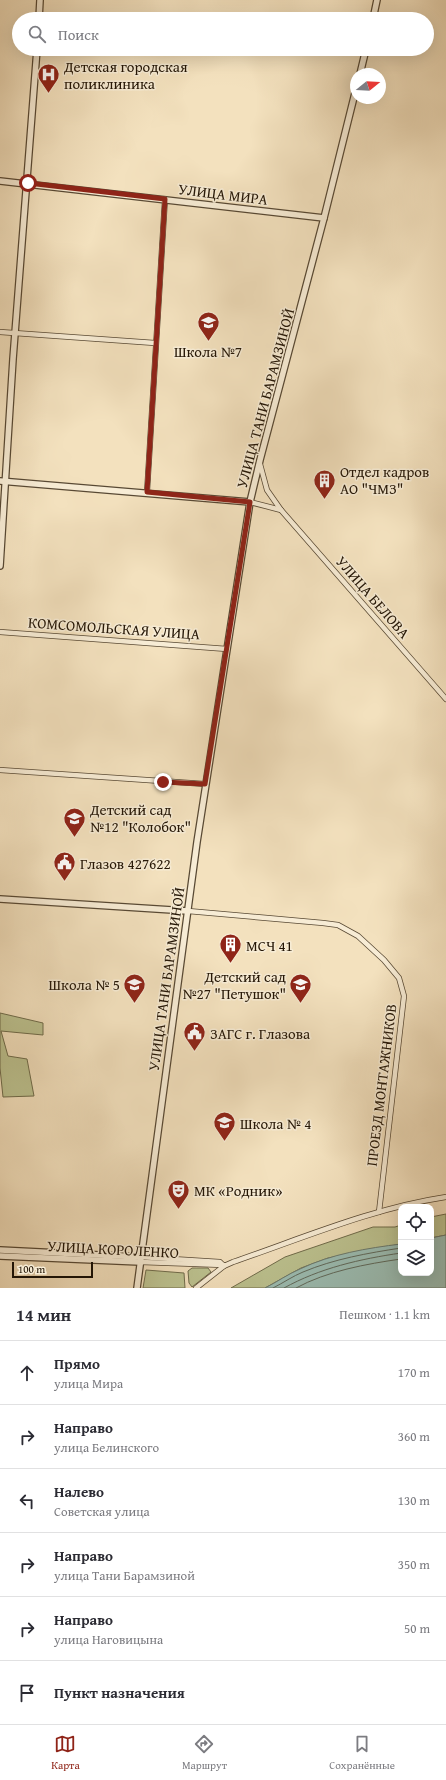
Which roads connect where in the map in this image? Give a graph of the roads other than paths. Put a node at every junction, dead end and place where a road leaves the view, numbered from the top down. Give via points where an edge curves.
1 (40, 0) edge
2 (377, 0) edge
3 (39, 12) edge
4 (374, 12) edge
5 (37, 56) edge
6 (364, 56) edge
7 (361, 68) edge
8 (352, 104) edge
9 (0, 181) edge
10 (28, 183) junction
11 (165, 199) junction
12 (324, 218) junction
13 (0, 332) edge
14 (16, 333) junction
15 (155, 343) junction
16 (260, 460) junction
17 (3, 481) edge
18 (147, 492) junction
19 (250, 502) junction
20 (281, 510) junction
21 (0, 566) edge
22 (0, 632) edge
23 (227, 649) junction
24 (446, 699) edge
25 (0, 770) edge
26 (205, 784) junction
27 (0, 899) edge
28 (188, 911) junction
29 (446, 1197) edge
30 (379, 1212) junction
31 (0, 1250) edge
32 (0, 1256) edge
33 (140, 1260) junction
34 (222, 1264) junction
35 (137, 1288) edge
36 (196, 1288) edge

1 - 3 street
2 - 4 street
5 - 10 street
6 - 7 street
8 - 12 street, УЛИЦА ТАНИ БАРАМЗИНОЙ
9 - 10 street, УЛИЦА МИРА
10 - 11 street, УЛИЦА МИРА
10 - 14 street
11 - 12 street, УЛИЦА МИРА
11 - 15 street
12 - 16 street, УЛИЦА ТАНИ БАРАМЗИНОЙ
13 - 14 street
14 - 15 street
14 - 17 street
15 - 18 street
16 - 19 street, УЛИЦА ТАНИ БАРАМЗИНОЙ
16 - 20 street, УЛИЦА БЕЛОВА via 266,490
17 - 18 street
17 - 21 street
18 - 19 street
19 - 20 street
19 - 23 street, УЛИЦА ТАНИ БАРАМЗИНОЙ
20 - 24 street, УЛИЦА БЕЛОВА
22 - 23 street, КОМСОМОЛЬСКАЯ УЛИЦА
23 - 26 street, УЛИЦА ТАНИ БАРАМЗИНОЙ
25 - 26 street
26 - 28 street, УЛИЦА ТАНИ БАРАМЗИНОЙ
27 - 28 street
28 - 30 street, ПРОЕЗД МОНТАЖНИКОВ via 338,925 358,936 399,978 404,996
28 - 33 street, УЛИЦА ТАНИ БАРАМЗИНОЙ
29 - 30 street
30 - 34 street
31 - 33 street, УЛИЦА КОРОЛЕНКО
32 - 33 street, УЛИЦА КОРОЛЕНКО
33 - 34 street, УЛИЦА КОРОЛЕНКО
33 - 34 street, УЛИЦА КОРОЛЕНКО via 151,1257
33 - 35 street, УЛИЦА ТАНИ БАРАМЗИНОЙ
34 - 36 street

